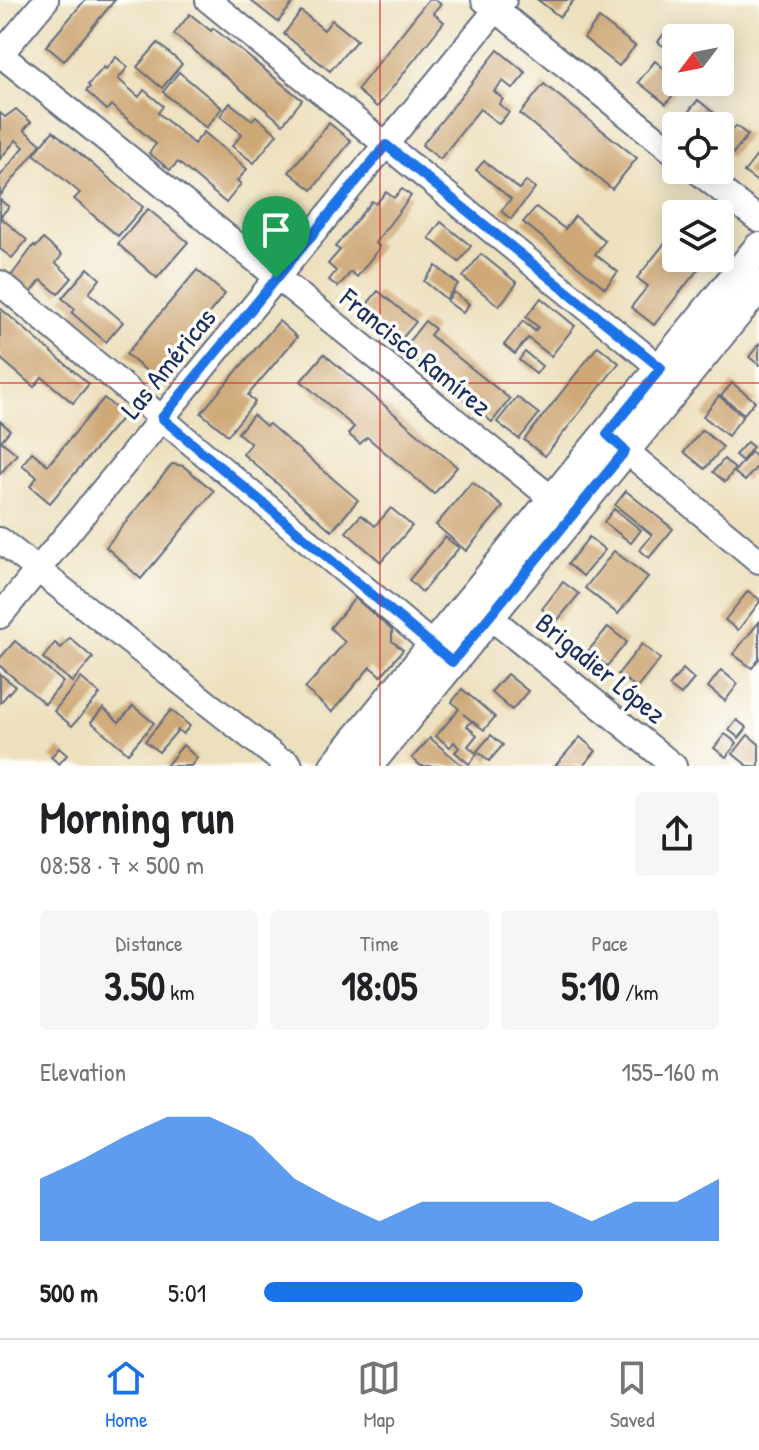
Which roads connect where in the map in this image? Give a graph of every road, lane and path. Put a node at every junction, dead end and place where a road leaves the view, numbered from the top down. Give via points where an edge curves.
1 (46, 0) edge
2 (208, 0) edge
3 (495, 3) edge
4 (0, 55) edge
5 (662, 142) edge
6 (386, 145) junction
7 (714, 184) edge
8 (759, 220) edge
9 (759, 248) edge
10 (276, 278) junction
11 (0, 283) edge
12 (758, 291) edge
13 (670, 376) junction
14 (162, 418) junction
15 (616, 443) junction
16 (562, 508) junction
17 (0, 540) edge
18 (759, 561) edge
19 (38, 570) junction
20 (0, 616) edge
21 (489, 616) junction
22 (443, 654) junction
23 (286, 766) edge
24 (335, 766) edge
25 (367, 766) edge
26 (674, 766) edge

1 - 4 street
2 - 6 street
3 - 5 street
3 - 6 street, Las Américas
4 - 10 street, Francisco Ramírez
6 - 10 street, Las Américas
6 - 13 street
7 - 8 street
9 - 13 street
10 - 14 street, Las Américas
10 - 16 street, Francisco Ramírez
11 - 14 street
12 - 13 street
13 - 15 street
14 - 19 street, Las Américas
14 - 22 street
15 - 16 street
15 - 18 street
16 - 21 street
16 - 22 street
17 - 19 street
19 - 20 street, Las Américas
19 - 23 street
21 - 22 street
21 - 26 street, Brigadier López
22 - 24 street
22 - 25 street

